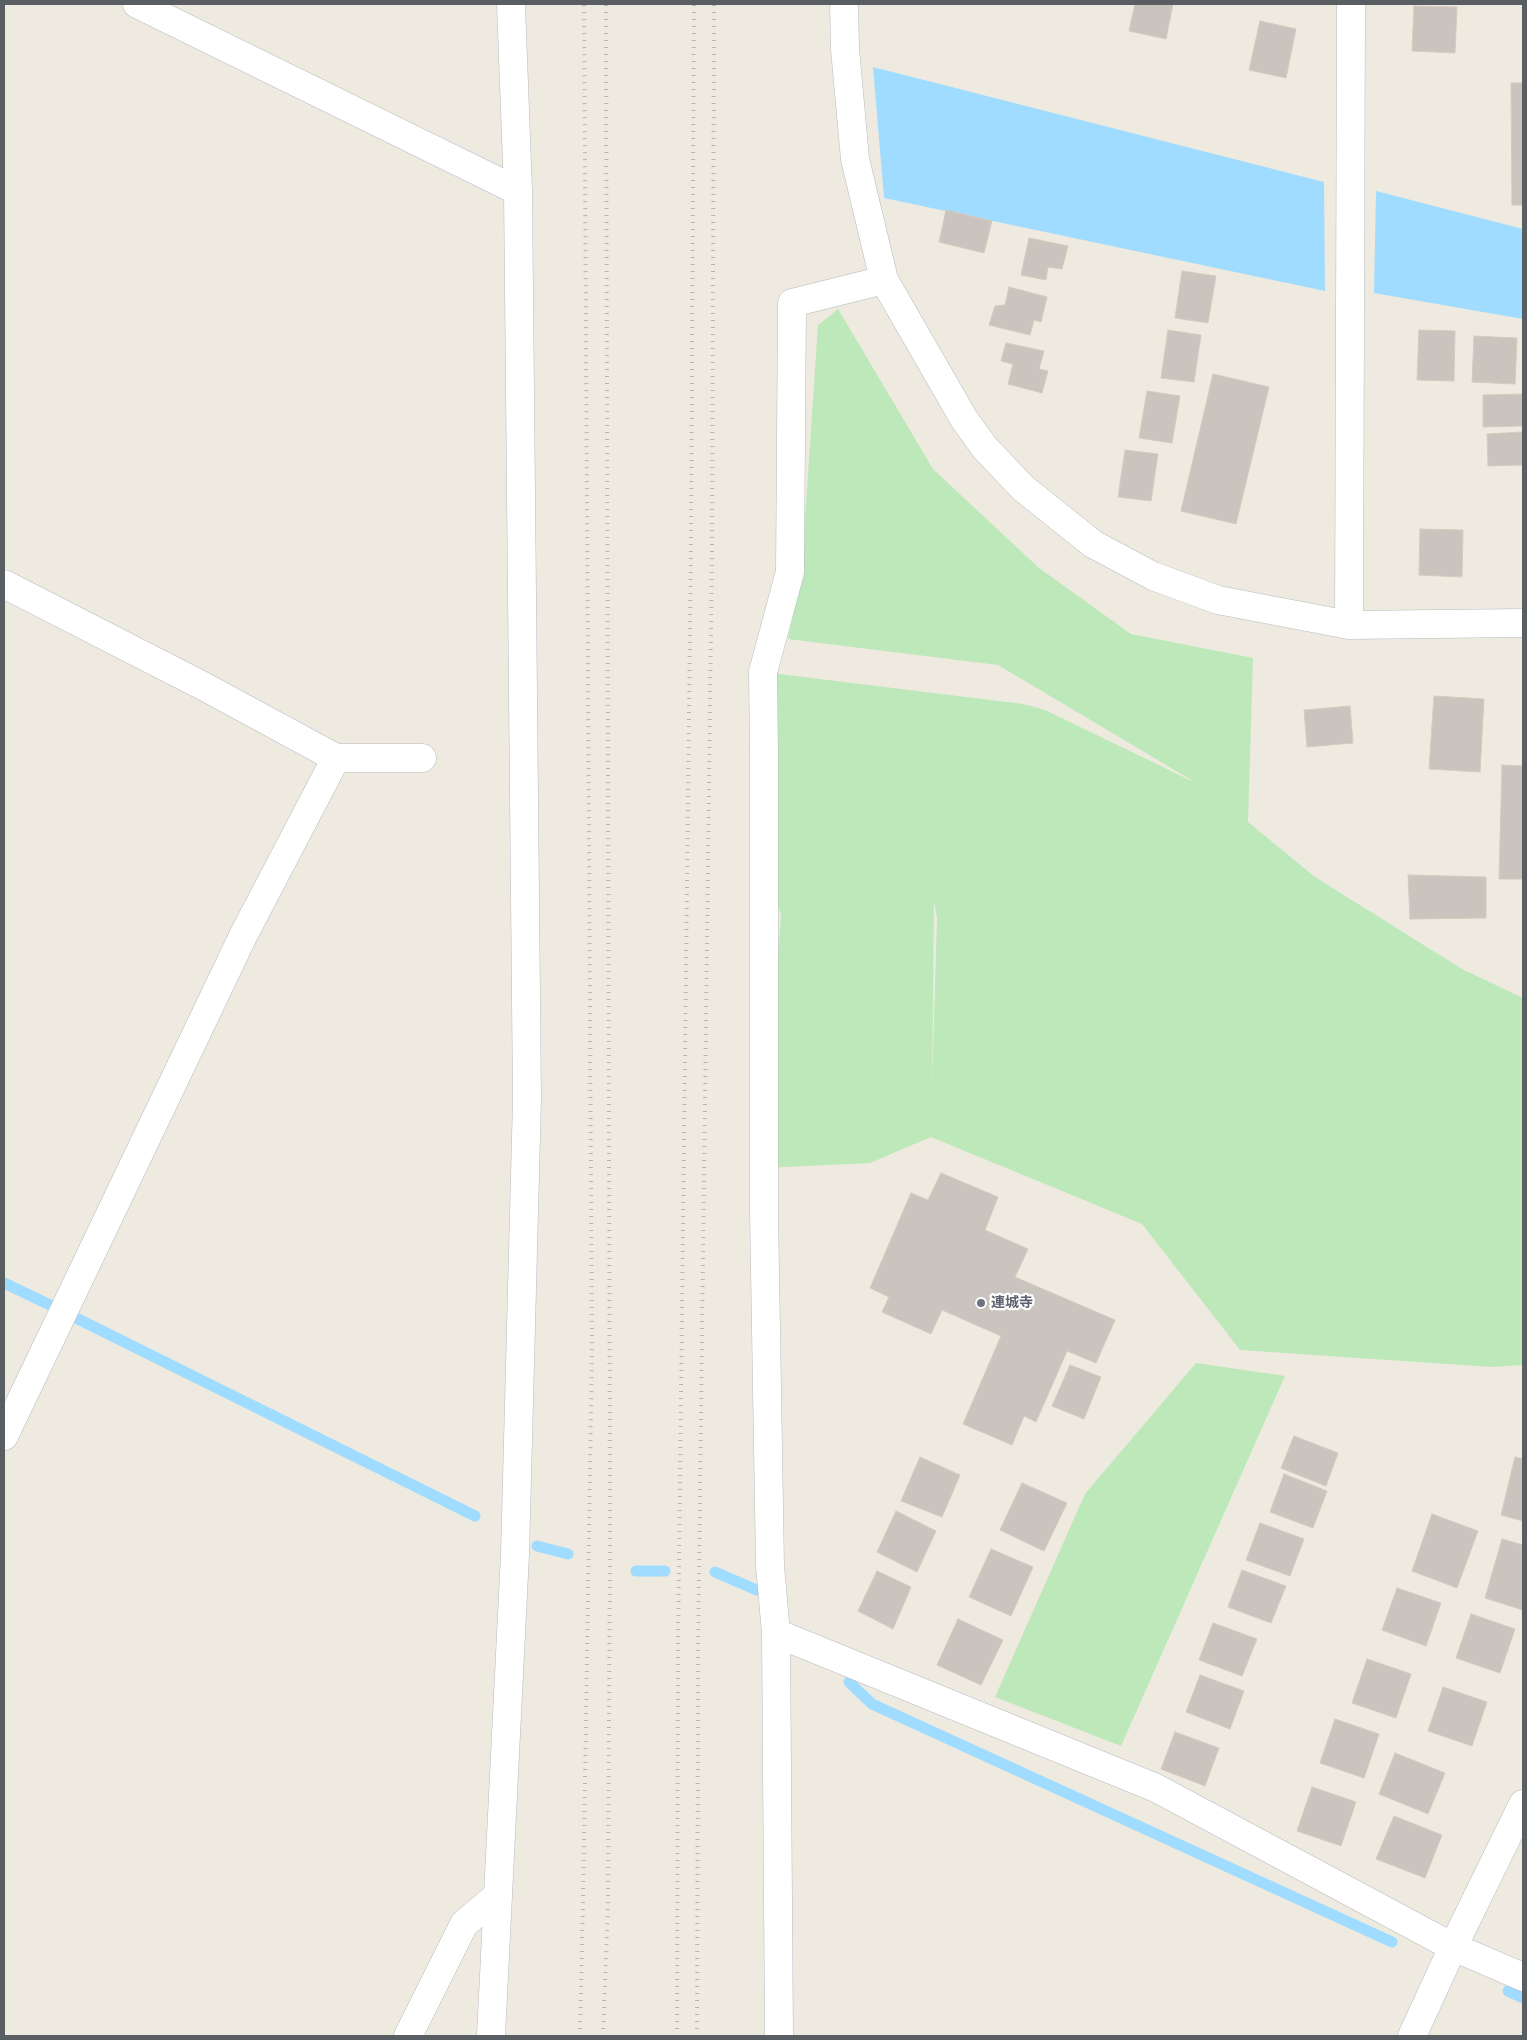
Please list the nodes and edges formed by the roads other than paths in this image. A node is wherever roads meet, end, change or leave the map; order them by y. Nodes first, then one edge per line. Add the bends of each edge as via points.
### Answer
1 (137, 4) edge
2 (511, 4) edge
3 (844, 4) edge
4 (1351, 4) edge
5 (518, 191) junction
6 (884, 280) junction
7 (4, 584) edge
8 (1523, 623) edge
9 (1349, 625) junction
10 (336, 758) junction
11 (422, 758) dead end
12 (4, 1436) edge
13 (776, 1633) junction
14 (1523, 1804) edge
15 (498, 1894) junction
16 (1453, 1947) junction
17 (1523, 1977) edge
18 (408, 2036) edge
19 (491, 2036) edge
20 (779, 2036) edge
21 (1412, 2036) edge

1 - 5 street
2 - 5 street
3 - 6 street via 855,159
4 - 9 street
5 - 15 street via 527,1099 515,1554
6 - 9 street via 964,419 985,448 1024,488 1093,544 1153,576 1218,600
6 - 13 street via 792,304 790,572 763,672 764,1231 770,1566
7 - 10 street
8 - 9 street
10 - 11 street
10 - 12 street via 244,934
13 - 16 street via 1156,1788
13 - 20 street
14 - 16 street
15 - 18 street via 464,1924
15 - 19 street
16 - 17 street
16 - 21 street

